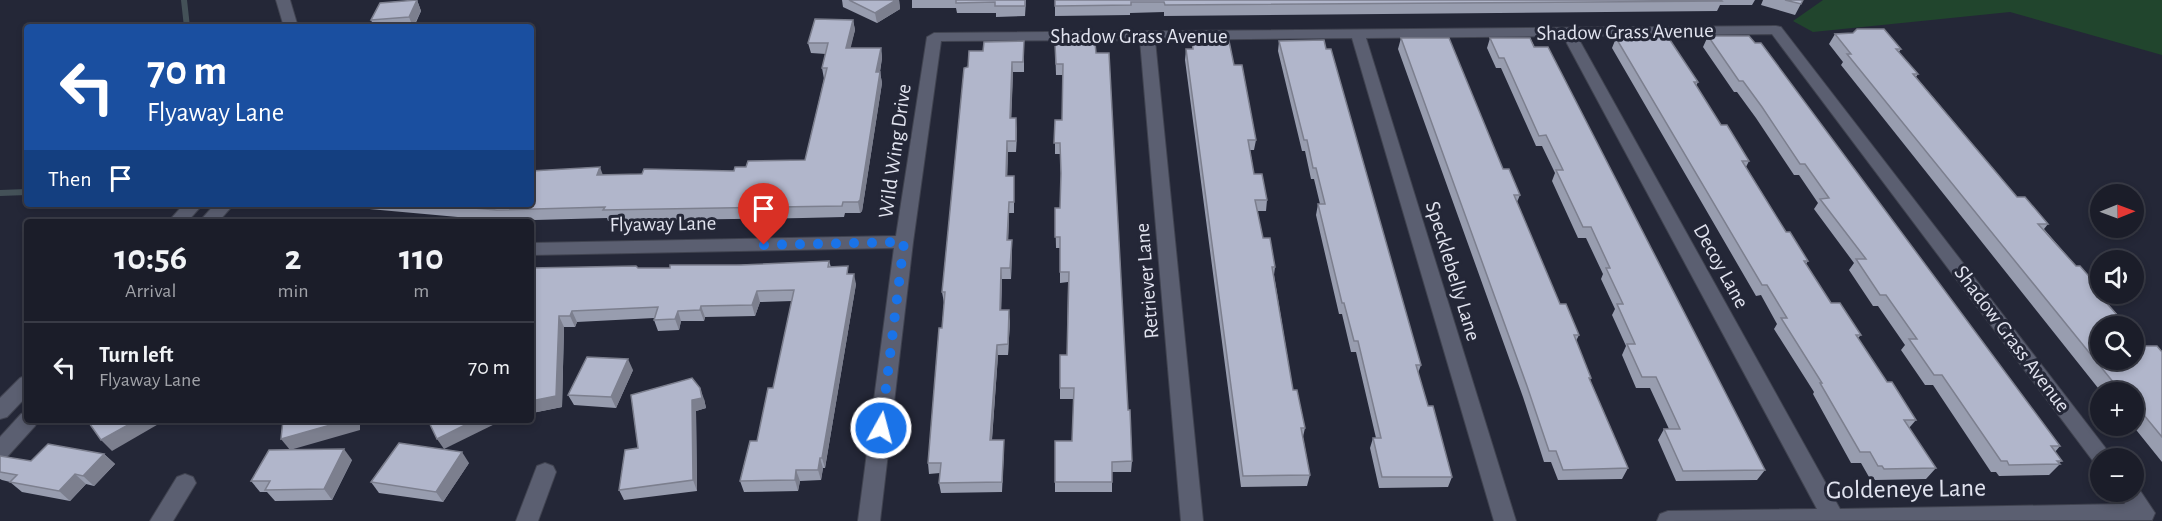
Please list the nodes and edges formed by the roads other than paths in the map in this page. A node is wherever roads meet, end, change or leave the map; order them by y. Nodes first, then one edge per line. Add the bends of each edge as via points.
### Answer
1 (283, 0) edge
2 (290, 24) edge
3 (1568, 32) junction
4 (1358, 34) junction
5 (1147, 36) junction
6 (934, 37) joint
7 (191, 207) edge
8 (222, 207) edge
9 (180, 219) edge
10 (211, 219) edge
11 (904, 242) junction
12 (534, 249) edge
13 (24, 385) edge
14 (0, 411) edge
15 (25, 423) edge
16 (2095, 448) edge
17 (0, 451) edge
18 (545, 472) dead end
19 (185, 483) dead end
20 (2136, 502) edge
21 (1835, 520) edge
22 (161, 521) edge
23 (527, 521) edge
24 (869, 521) edge
25 (1192, 521) edge
26 (1505, 521) edge
27 (1668, 521) edge

1 - 2 street
3 - 4 street, Shadow Grass Avenue
3 - 16 street, Shadow Grass Avenue via 1776,30
3 - 21 street, Decoy Lane
4 - 5 street, Shadow Grass Avenue
4 - 26 street, Specklebelly Lane
5 - 6 street, Shadow Grass Avenue
5 - 25 street, Retriever Lane
6 - 11 street, Wild Wing Drive
7 - 9 street
8 - 10 street
11 - 12 street, Flyaway Lane
11 - 24 street, Wild Wing Drive
13 - 14 street
15 - 17 street
18 - 23 street
19 - 22 street
20 - 21 street, Goldeneye Lane via 2144,513
21 - 27 street, Goldeneye Lane

